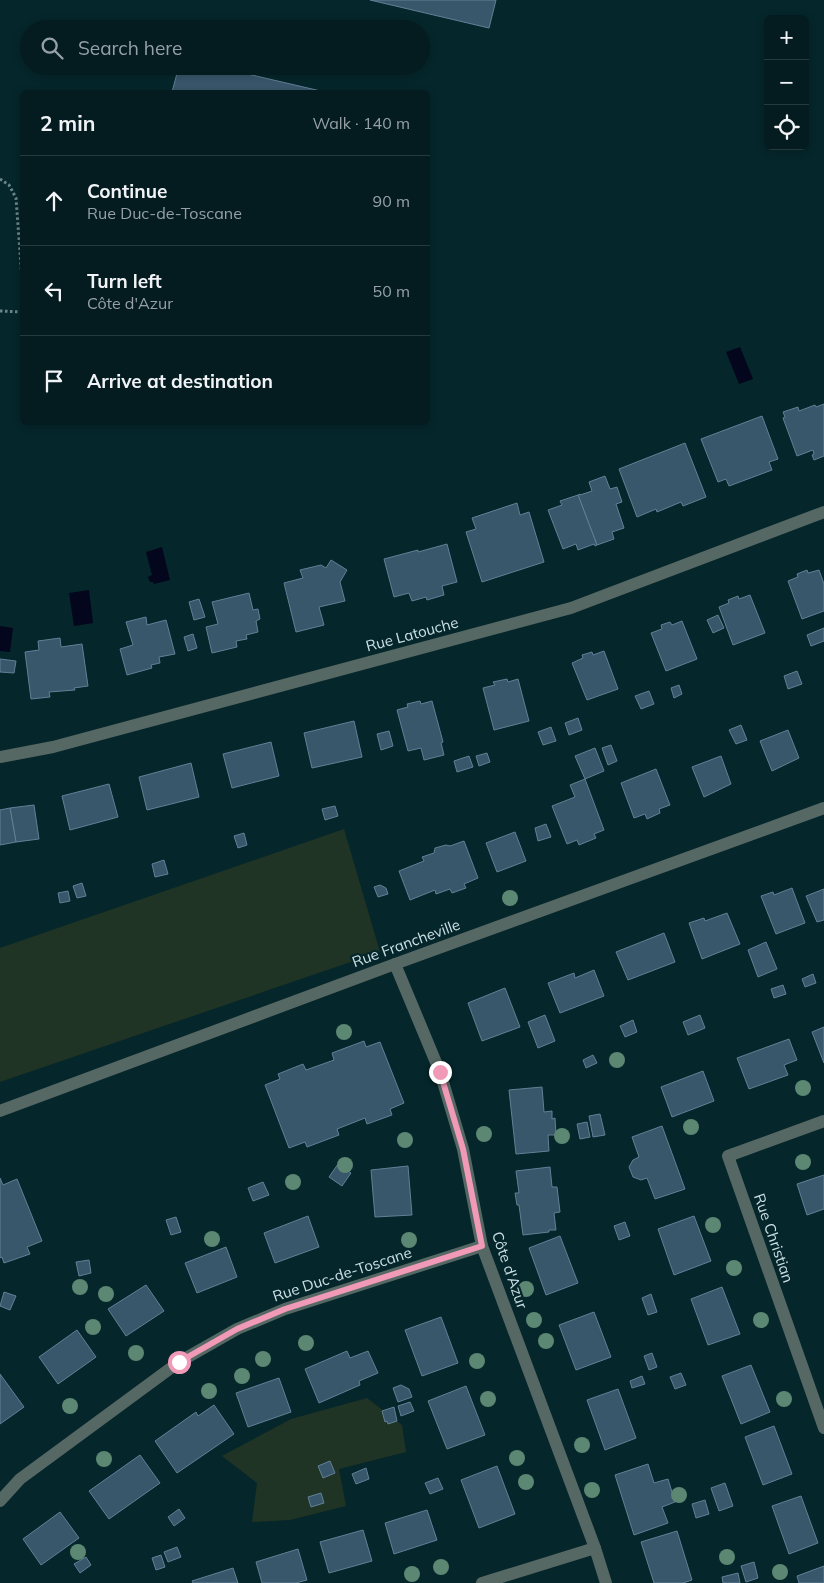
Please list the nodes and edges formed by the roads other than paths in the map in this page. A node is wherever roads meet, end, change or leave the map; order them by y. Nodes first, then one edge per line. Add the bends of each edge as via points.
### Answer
1 (824, 512) edge
2 (0, 757) edge
3 (824, 808) edge
4 (395, 964) junction
5 (0, 1111) edge
6 (824, 1121) edge
7 (482, 1246) junction
8 (824, 1428) edge
9 (0, 1501) edge
10 (595, 1548) junction
11 (482, 1583) edge
12 (606, 1583) edge

1 - 2 street, Rue Latouche via 571,608 54,747
3 - 4 street, Rue Francheville
4 - 5 street, Rue Francheville
4 - 7 street, Côte d'Azur via 440,1072 463,1149
6 - 8 street, Rue Christian via 728,1156
7 - 9 street, Rue Duc-de-Toscane via 285,1309 237,1329 179,1362 20,1479
7 - 10 street, Côte d'Azur
10 - 11 street
10 - 12 street, Côte d'Azur

